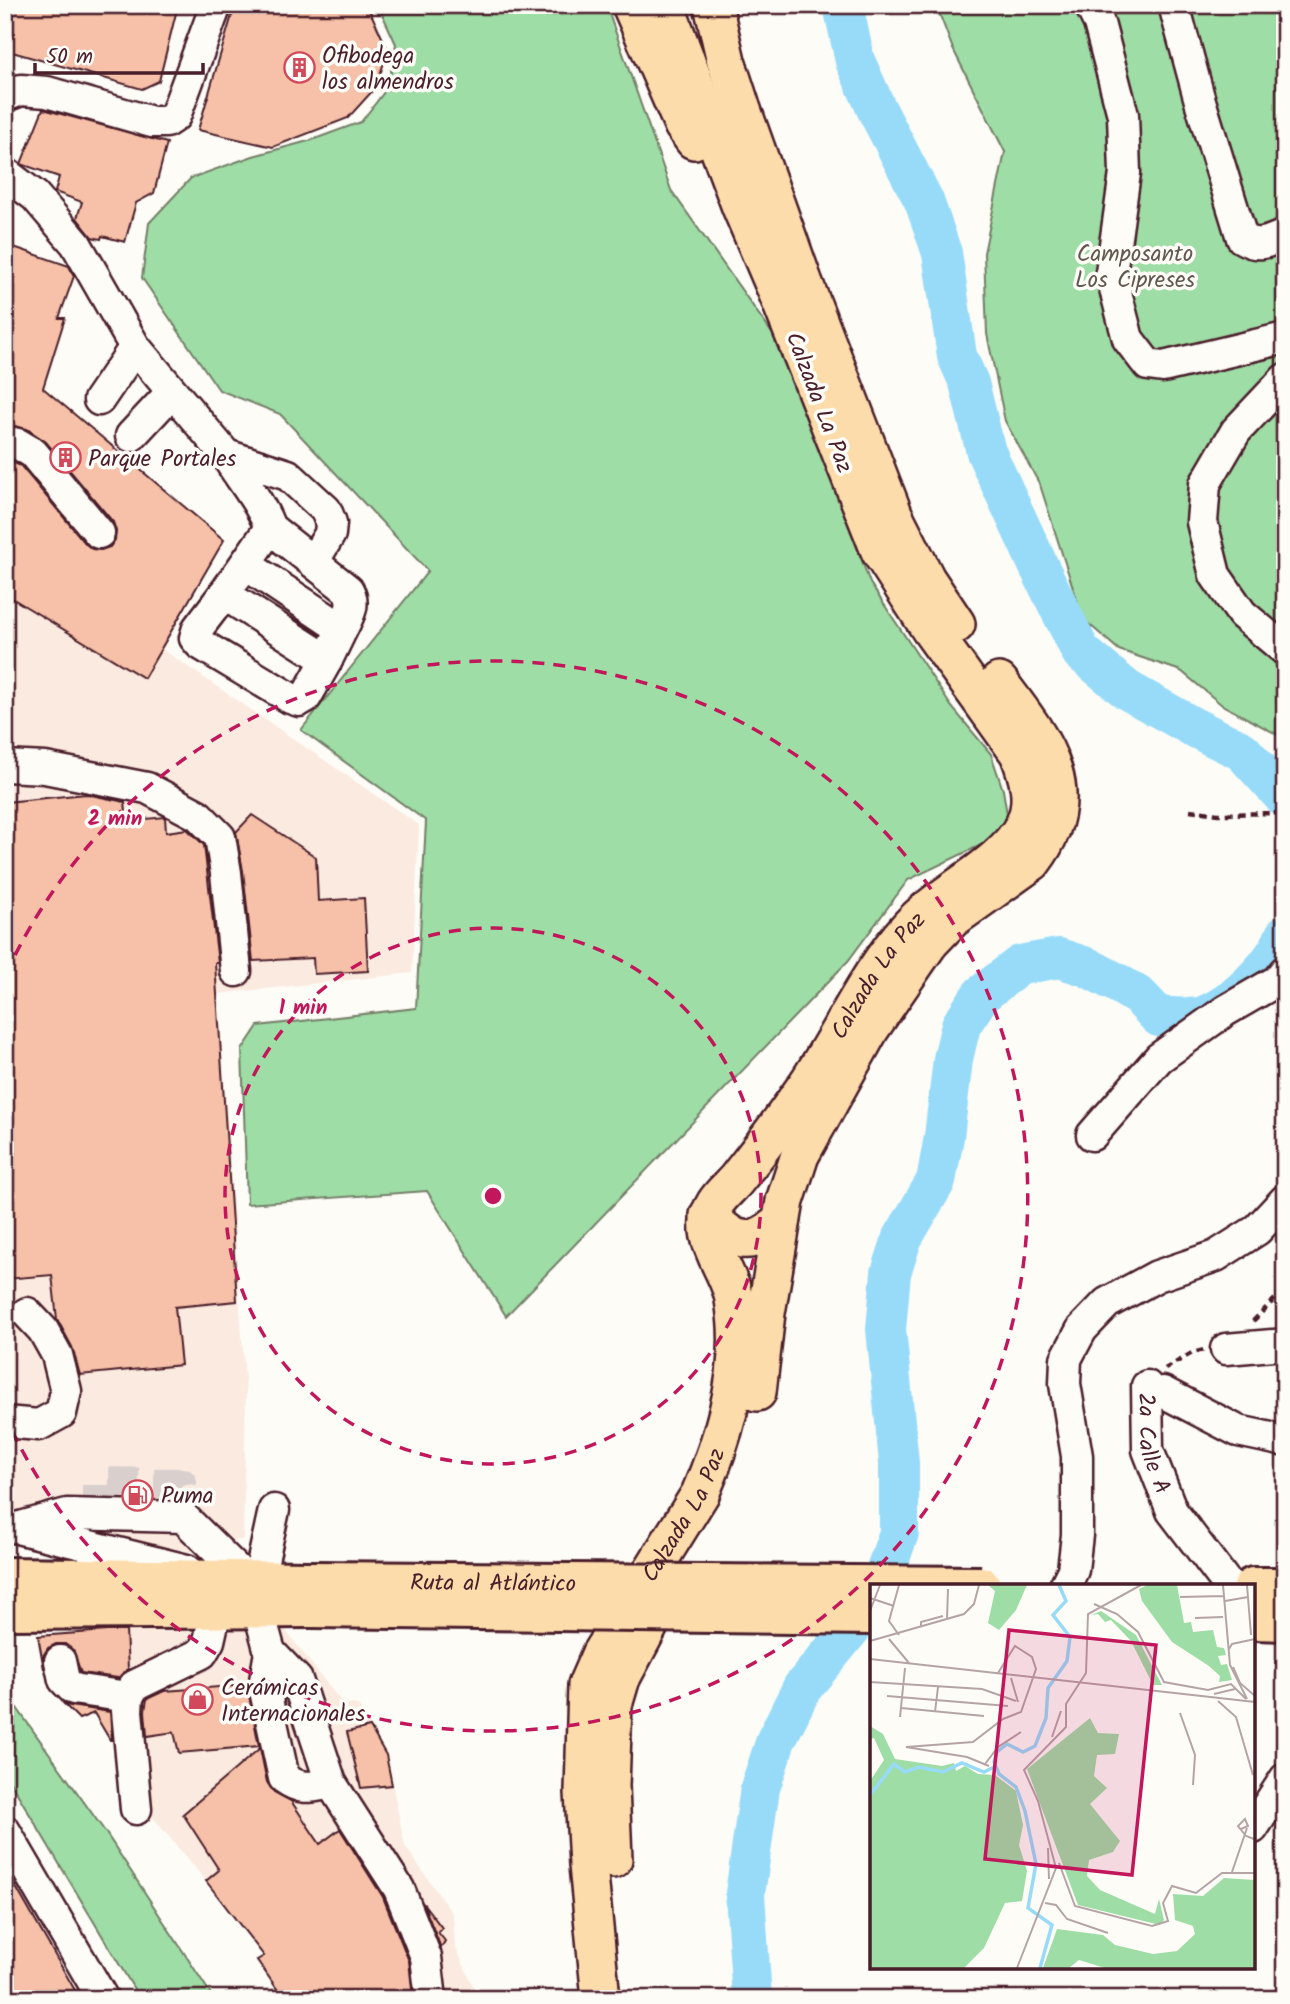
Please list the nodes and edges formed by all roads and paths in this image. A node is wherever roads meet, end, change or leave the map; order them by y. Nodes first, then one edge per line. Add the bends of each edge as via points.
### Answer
1 (215, 5) edge
2 (631, 5) edge
3 (665, 5) edge
4 (692, 5) edge
5 (713, 5) edge
6 (1090, 5) edge
7 (1174, 5) edge
8 (735, 91) junction
9 (5, 96) edge
10 (5, 173) edge
11 (741, 207) junction
12 (1285, 235) edge
13 (1285, 338) edge
14 (135, 347) junction
15 (1285, 379) edge
16 (172, 392) junction
17 (99, 400) dead end
18 (131, 436) dead end
19 (5, 441) edge
20 (226, 455) junction
21 (288, 475) junction
22 (266, 516) junction
23 (100, 533) dead end
24 (313, 562) junction
25 (245, 564) junction
26 (225, 594) junction
27 (342, 629) junction
28 (1285, 650) edge
29 (327, 660) junction
30 (5, 766) edge
31 (1190, 810) dead end
32 (1285, 813) edge
33 (236, 971) dead end
34 (1285, 971) edge
35 (1092, 1135) dead end
36 (1285, 1200) edge
37 (709, 1215) junction
38 (781, 1222) junction
39 (27, 1313) dead end
40 (1285, 1344) edge
41 (1226, 1349) joint
42 (1155, 1389) junction
43 (5, 1422) edge
44 (1285, 1441) edge
45 (274, 1510) dead end
46 (11, 1527) edge
47 (5, 1577) edge
48 (1066, 1584) edge
49 (1227, 1584) edge
50 (870, 1587) edge
51 (1255, 1587) edge
52 (1285, 1587) edge
53 (240, 1591) junction
54 (311, 1594) junction
55 (5, 1609) edge
56 (870, 1615) edge
57 (1255, 1620) edge
58 (1285, 1620) edge
59 (270, 1651) junction
60 (60, 1661) dead end
61 (128, 1697) junction
62 (1285, 1779) edge
63 (331, 1783) junction
64 (136, 1809) dead end
65 (1255, 1825) edge
66 (5, 1831) edge
67 (103, 1999) edge
68 (431, 1999) edge
69 (601, 1999) edge
70 (624, 1999) edge

1 - 9 street via 175,116 166,122 47,92 21,90
2 - 11 main road via 682,125
3 - 11 main road, Calzada La Paz
4 - 8 main road via 706,54
5 - 8 main road, Calzada La Paz
6 - 13 street via 1123,115 1125,173 1111,273 1128,339 1147,365 1163,368
7 - 12 street via 1242,238 1262,244
8 - 38 main road, Calzada La Paz via 807,293 907,545 944,607 1037,732 1055,775 1057,796 1054,825 1032,862 940,930 870,1029 800,1155
10 - 14 street via 35,197 76,244
11 - 37 main road, Calzada La Paz via 880,551 907,597 1019,753 1030,803 1023,826 1007,849 932,907 897,941 806,1085
14 - 16 street
14 - 17 street
15 - 28 street via 1236,431 1205,484 1202,522 1215,575 1242,614
16 - 18 street
16 - 20 street
19 - 23 street via 33,453
20 - 21 street
20 - 22 street
21 - 22 street
21 - 24 street via 326,510 331,523 330,534
22 - 24 street
22 - 25 street
24 - 27 street via 353,598
25 - 26 street
25 - 27 street
26 - 29 street
26 - 29 street via 198,628 195,638 200,645 299,701 306,697
27 - 29 street
30 - 33 street via 45,768 147,789 198,815 220,837
31 - 32 path
34 - 35 street via 1278,981 1225,1011 1159,1058
36 - 48 street via 1257,1230 1216,1256 1157,1276 1107,1303 1082,1329 1066,1359 1065,1384 1077,1456 1077,1535 1073,1570
37 - 38 main road via 731,1236 744,1239 757,1239
37 - 69 main road, Calzada La Paz via 709,1236 732,1291 736,1318 736,1361 726,1415 700,1494 601,1653 587,1685 584,1792
38 - 70 main road, Calzada La Paz via 758,1386 732,1475 621,1678 613,1705 613,1884
39 - 43 street via 57,1355 66,1391 61,1413 39,1425
40 - 41 street
41 - 42 path, 2a Calle A via 1192,1353 1159,1373
42 - 44 street via 1238,1431
42 - 49 street, 2a Calle A via 1148,1450 1172,1511
45 - 53 street
46 - 53 street
46 - 53 street via 67,1514 183,1517
47 - 53 highway, Ruta al Atlántico
50 - 54 highway, Ruta al Atlántico, bridge
51 - 52 highway
53 - 54 highway, Ruta al Atlántico
53 - 55 highway, Ruta al Atlántico
53 - 59 street
53 - 61 street via 202,1653 134,1686
54 - 56 highway, Ruta al Atlántico, bridge
57 - 58 highway
59 - 63 street via 297,1680
59 - 63 street via 264,1686 284,1778 295,1786
60 - 61 street via 64,1680 73,1689
61 - 64 street
62 - 65 street
63 - 68 street via 399,1889 426,1957
66 - 67 street

